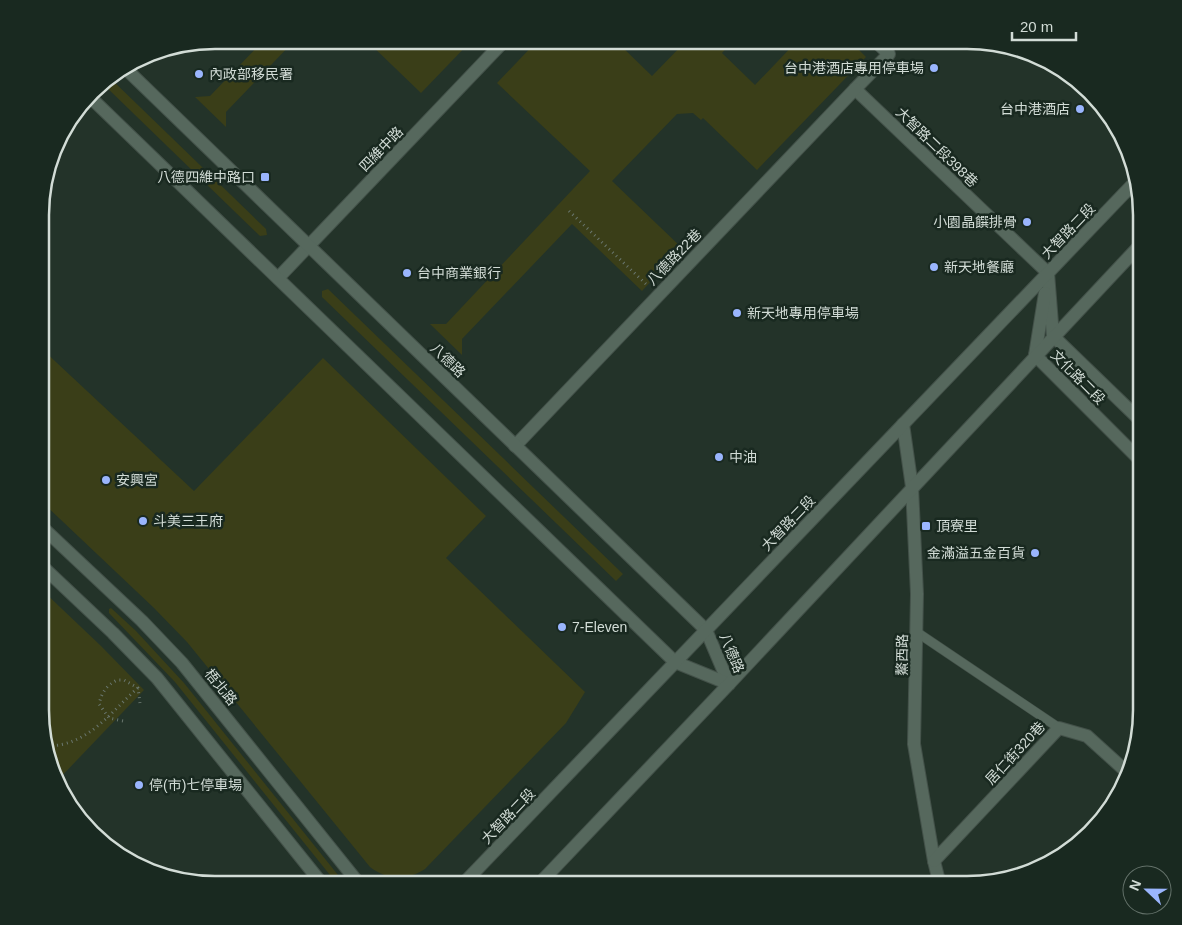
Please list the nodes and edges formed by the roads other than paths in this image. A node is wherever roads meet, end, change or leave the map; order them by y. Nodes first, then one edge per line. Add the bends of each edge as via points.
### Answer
1 (496, 49) edge
2 (884, 49) edge
3 (129, 72) edge
4 (856, 89) junction
5 (94, 101) edge
6 (1131, 186) edge
7 (309, 246) junction
8 (1133, 252) edge
9 (1048, 273) junction
10 (278, 278) junction
11 (1053, 336) junction
12 (1035, 355) junction
13 (1133, 413) edge
14 (903, 424) junction
15 (515, 446) junction
16 (1133, 453) edge
17 (912, 487) junction
18 (49, 533) edge
19 (49, 573) edge
20 (706, 630) junction
21 (918, 633) junction
22 (675, 662) junction
23 (729, 684) junction
24 (1059, 728) junction
25 (1123, 768) edge
26 (934, 861) junction
27 (316, 876) edge
28 (353, 876) edge
29 (471, 876) edge
30 (547, 876) edge
31 (938, 876) edge

1 - 7 street, 四維中路
2 - 4 street via 889,54
3 - 7 street, 八德路
4 - 9 street, 大智路二段398巷
4 - 15 street, 八德路22巷
5 - 10 street, 八德路
6 - 9 street, 大智路二段
7 - 10 street, 四維中路
7 - 15 street, 八德路
8 - 11 street
9 - 11 street, 文化路二段
9 - 12 street, 文化路二段
9 - 14 street, 大智路二段
10 - 22 street, 八德路
11 - 12 street
11 - 13 street, 文化路二段
12 - 16 street, 文化路二段
12 - 17 street
14 - 17 street, 鰲西路
14 - 20 street, 大智路二段
15 - 20 street, 八德路
17 - 21 street, 鰲西路
17 - 23 street
18 - 28 street, 梧北路 via 182,663
19 - 27 street via 157,678
20 - 22 street, 大智路二段
20 - 23 street, 八德路
21 - 24 lane
21 - 26 street, 鰲西路 via 914,744
22 - 23 street, 八德路
22 - 29 street, 大智路二段
23 - 30 street
24 - 25 street, 居仁街320巷 via 1087,736
24 - 26 street, 居仁街320巷
26 - 31 street, 鰲西路

